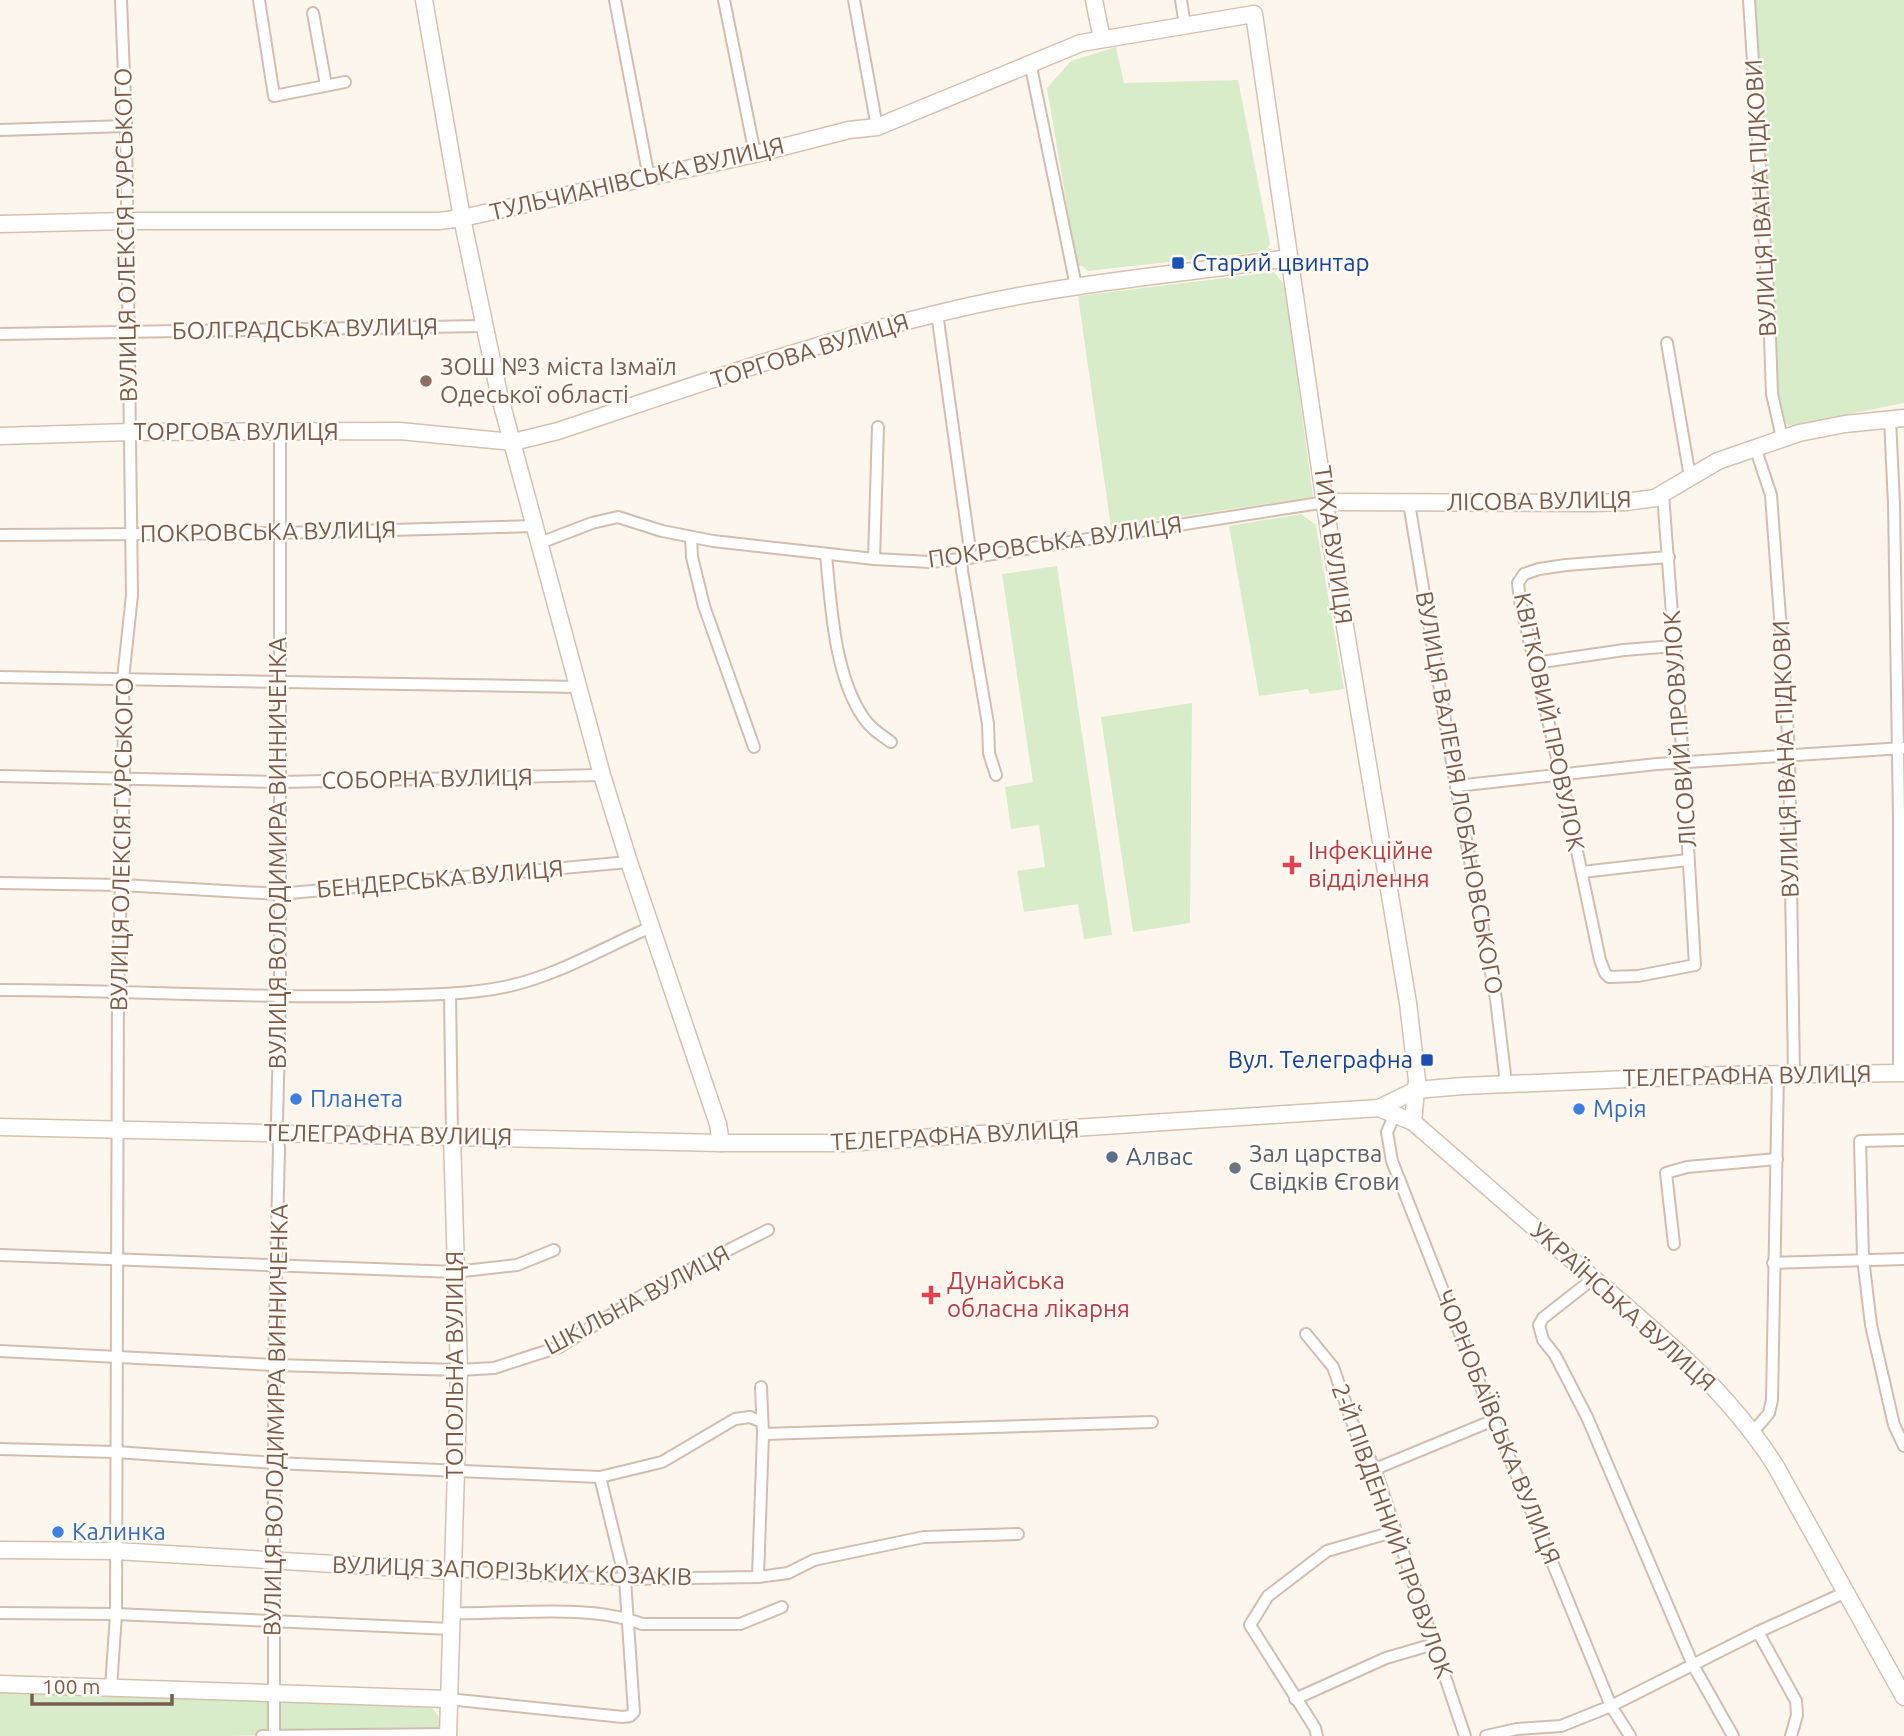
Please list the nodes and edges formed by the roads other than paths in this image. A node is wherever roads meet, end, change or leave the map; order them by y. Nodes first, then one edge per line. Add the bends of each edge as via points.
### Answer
1 (121, 0) edge
2 (259, 0) edge
3 (424, 0) edge
4 (615, 0) edge
5 (724, 0) edge
6 (854, 0) edge
7 (1094, 0) edge
8 (1181, 0) edge
9 (1749, 0) edge
10 (1253, 7) edge
11 (313, 13) dead end
12 (1185, 25) junction
13 (1102, 38) junction
14 (1030, 62) junction
15 (345, 82) dead end
16 (326, 85) junction
17 (126, 126) junction
18 (877, 127) junction
19 (0, 130) edge
20 (755, 155) junction
21 (649, 178) junction
22 (462, 218) junction
23 (127, 221) junction
24 (0, 224) edge
25 (1288, 258) junction
26 (1076, 286) junction
27 (937, 313) junction
28 (484, 326) junction
29 (129, 332) junction
30 (0, 334) edge
31 (1667, 343) dead end
32 (1897, 418) edge
33 (878, 427) dead end
34 (130, 432) junction
35 (280, 432) junction
36 (0, 436) edge
37 (1782, 438) junction
38 (513, 442) junction
39 (1755, 447) junction
40 (1690, 477) junction
41 (1663, 494) junction
42 (1326, 502) junction
43 (1409, 503) junction
44 (536, 526) junction
45 (130, 533) junction
46 (279, 533) junction
47 (0, 535) edge
48 (691, 538) junction
49 (540, 543) junction
50 (827, 555) junction
51 (1669, 557) junction
52 (874, 559) junction
53 (961, 559) junction
54 (1674, 646) junction
55 (1535, 663) junction
56 (0, 677) edge
57 (123, 679) junction
58 (279, 682) junction
59 (579, 687) junction
60 (891, 742) dead end
61 (754, 747) dead end
62 (1901, 748) edge
63 (1789, 755) junction
64 (1683, 762) junction
65 (602, 775) junction
66 (996, 775) dead end
67 (1561, 775) junction
68 (0, 776) edge
69 (124, 780) junction
70 (280, 782) junction
71 (1456, 786) junction
72 (1688, 860) junction
73 (629, 862) junction
74 (1583, 872) junction
75 (0, 883) edge
76 (122, 885) junction
77 (279, 894) junction
78 (651, 927) junction
79 (1695, 965) joint
80 (0, 990) edge
81 (118, 990) junction
82 (450, 994) junction
83 (279, 998) junction
84 (1901, 1073) edge
85 (1778, 1074) junction
86 (1794, 1074) junction
87 (1506, 1083) junction
88 (1416, 1090) junction
89 (1379, 1108) junction
90 (1395, 1114) junction
91 (1412, 1122) junction
92 (0, 1127) edge
93 (118, 1129) junction
94 (278, 1132) junction
95 (452, 1136) junction
96 (1904, 1140) edge
97 (721, 1143) junction
98 (1777, 1159) junction
99 (768, 1230) dead end
100 (1674, 1244) dead end
101 (554, 1250) dead end
102 (0, 1255) edge
103 (1863, 1258) junction
104 (117, 1259) junction
105 (1904, 1259) edge
106 (1773, 1263) junction
107 (278, 1264) junction
108 (455, 1272) junction
109 (1594, 1279) junction
110 (1306, 1334) dead end
111 (0, 1351) edge
112 (118, 1358) junction
113 (274, 1365) junction
114 (459, 1370) junction
115 (761, 1387) dead end
116 (1494, 1420) junction
117 (1152, 1422) dead end
118 (763, 1428) junction
119 (1754, 1432) junction
120 (1904, 1447) edge
121 (0, 1449) edge
122 (116, 1452) junction
123 (275, 1463) junction
124 (1375, 1469) junction
125 (456, 1471) junction
126 (600, 1477) junction
127 (1396, 1531) junction
128 (1018, 1534) dead end
129 (0, 1550) edge
130 (116, 1551) junction
131 (273, 1561) junction
132 (453, 1571) junction
133 (758, 1577) junction
134 (625, 1579) junction
135 (1844, 1594) junction
136 (782, 1607) dead end
137 (0, 1613) edge
138 (116, 1614) junction
139 (629, 1619) junction
140 (451, 1621) junction
141 (273, 1622) junction
142 (1758, 1632) junction
143 (1434, 1644) junction
144 (1693, 1665) junction
145 (0, 1684) edge
146 (111, 1688) junction
147 (1902, 1688) edge
148 (273, 1694) junction
149 (448, 1699) junction
150 (1295, 1699) junction
151 (1611, 1706) junction
152 (448, 1735) edge
153 (262, 1736) edge
154 (274, 1736) edge
155 (1317, 1736) edge
156 (1465, 1736) edge
157 (1486, 1736) edge
158 (1630, 1736) edge
159 (1733, 1736) edge
160 (1791, 1736) edge

1 - 17 street, ВУЛИЦЯ ОЛЕКСІЯ ГУРСЬКОГО
2 - 16 street via 274,96
3 - 22 main road
4 - 21 street
5 - 20 street
6 - 18 street
7 - 13 main road
8 - 12 street
9 - 37 street, ВУЛИЦЯ ІВАНА ПІДКОВИ via 1772,394
10 - 12 main road, ТУЛЬЧИАНІВСЬКА ВУЛИЦЯ
10 - 25 main road, ТИХА ВУЛИЦЯ
11 - 16 street
12 - 13 main road, ТУЛЬЧИАНІВСЬКА ВУЛИЦЯ
13 - 14 main road, ТУЛЬЧИАНІВСЬКА ВУЛИЦЯ
14 - 18 main road, ТУЛЬЧИАНІВСЬКА ВУЛИЦЯ
14 - 26 street
15 - 16 street
17 - 19 street
17 - 23 street, ВУЛИЦЯ ОЛЕКСІЯ ГУРСЬКОГО
18 - 20 main road, ТУЛЬЧИАНІВСЬКА ВУЛИЦЯ
20 - 21 main road, ТУЛЬЧИАНІВСЬКА ВУЛИЦЯ
21 - 22 main road, ТУЛЬЧИАНІВСЬКА ВУЛИЦЯ
22 - 23 main road, ТУЛЬЧИАНІВСЬКА ВУЛИЦЯ
22 - 28 main road
23 - 24 main road, ТУЛЬЧИАНІВСЬКА ВУЛИЦЯ
23 - 29 street, ВУЛИЦЯ ОЛЕКСІЯ ГУРСЬКОГО
25 - 26 main road, ТОРГОВА ВУЛИЦЯ
25 - 42 main road, ТИХА ВУЛИЦЯ
26 - 27 main road, ТОРГОВА ВУЛИЦЯ
27 - 38 main road, ТОРГОВА ВУЛИЦЯ
27 - 53 street via 970,550
28 - 29 street, БОЛГРАДСЬКА ВУЛИЦЯ
28 - 38 main road
29 - 30 street, БОЛГРАДСЬКА ВУЛИЦЯ
29 - 34 street, ВУЛИЦЯ ОЛЕКСІЯ ГУРСЬКОГО
31 - 40 street
32 - 37 main road, ЛІСОВА ВУЛИЦЯ
32 - 62 street via 1894,504
33 - 52 street
34 - 35 main road, ТОРГОВА ВУЛИЦЯ
34 - 36 main road, ТОРГОВА ВУЛИЦЯ
34 - 45 street, ВУЛИЦЯ ОЛЕКСІЯ ГУРСЬКОГО
35 - 38 main road, ТОРГОВА ВУЛИЦЯ via 400,431
35 - 46 street, ВУЛИЦЯ ВОЛОДИМИРА ВИННИЧЕНКА
37 - 39 main road, ЛІСОВА ВУЛИЦЯ
38 - 44 main road
39 - 40 main road, ЛІСОВА ВУЛИЦЯ
39 - 63 street, ВУЛИЦЯ ІВАНА ПІДКОВИ via 1772,502
40 - 41 main road, ЛІСОВА ВУЛИЦЯ
41 - 43 main road, ЛІСОВА ВУЛИЦЯ via 1614,503
41 - 51 street, ЛІСОВИЙ ПРОВУЛОК
42 - 43 main road, ЛІСОВА ВУЛИЦЯ
42 - 53 street, ПОКРОВСЬКА ВУЛИЦЯ
42 - 88 main road, ТИХА ВУЛИЦЯ via 1408,1003
43 - 71 street, ВУЛИЦЯ ВАЛЕРІЯ ЛОБАНОВСЬКОГО
44 - 46 street, ПОКРОВСЬКА ВУЛИЦЯ
44 - 49 main road
45 - 46 street, ПОКРОВСЬКА ВУЛИЦЯ
45 - 47 street, ПОКРОВСЬКА ВУЛИЦЯ
45 - 57 street, ВУЛИЦЯ ОЛЕКСІЯ ГУРСЬКОГО via 132,595
46 - 58 street, ВУЛИЦЯ ВОЛОДИМИРА ВИННИЧЕНКА
48 - 49 street, ПОКРОВСЬКА ВУЛИЦЯ via 613,517
48 - 50 street, ПОКРОВСЬКА ВУЛИЦЯ
48 - 61 street via 702,598
49 - 59 main road
50 - 52 street, ПОКРОВСЬКА ВУЛИЦЯ
50 - 60 street via 837,643 852,697 867,723
51 - 54 street, ЛІСОВИЙ ПРОВУЛОК
51 - 55 street, КВІТКОВИЙ ПРОВУЛОК via 1550,567 1524,574 1518,589
52 - 53 street, ПОКРОВСЬКА ВУЛИЦЯ
53 - 66 street
54 - 55 street
54 - 64 street, ЛІСОВИЙ ПРОВУЛОК
55 - 67 street, КВІТКОВИЙ ПРОВУЛОК
56 - 57 street
57 - 58 street
57 - 69 street, ВУЛИЦЯ ОЛЕКСІЯ ГУРСЬКОГО
58 - 59 street
58 - 70 street, ВУЛИЦЯ ВОЛОДИМИРА ВИННИЧЕНКА
59 - 65 main road
62 - 63 street
62 - 84 street
63 - 64 street
63 - 86 street, ВУЛИЦЯ ІВАНА ПІДКОВИ
64 - 67 street
64 - 72 street, ЛІСОВИЙ ПРОВУЛОК
65 - 70 street, СОБОРНА ВУЛИЦЯ
65 - 73 main road
67 - 71 street
67 - 74 street, КВІТКОВИЙ ПРОВУЛОК
68 - 69 street, СОБОРНА ВУЛИЦЯ
69 - 70 street, СОБОРНА ВУЛИЦЯ
69 - 76 street, ВУЛИЦЯ ОЛЕКСІЯ ГУРСЬКОГО
70 - 77 street, ВУЛИЦЯ ВОЛОДИМИРА ВИННИЧЕНКА
71 - 87 street, ВУЛИЦЯ ВАЛЕРІЯ ЛОБАНОВСЬКОГО via 1496,999
72 - 74 street, КВІТКОВИЙ ПРОВУЛОК
72 - 79 street, ЛІСОВИЙ ПРОВУЛОК
73 - 77 street, БЕНДЕРСЬКА ВУЛИЦЯ
73 - 78 main road
74 - 79 street, КВІТКОВИЙ ПРОВУЛОК via 1600,960 1609,977
75 - 76 street, БЕНДЕРСЬКА ВУЛИЦЯ
76 - 77 street, БЕНДЕРСЬКА ВУЛИЦЯ
76 - 81 street, ВУЛИЦЯ ОЛЕКСІЯ ГУРСЬКОГО
77 - 83 street, ВУЛИЦЯ ВОЛОДИМИРА ВИННИЧЕНКА
78 - 82 street via 530,979
78 - 97 main road
80 - 81 street
81 - 83 street
81 - 93 street, ВУЛИЦЯ ОЛЕКСІЯ ГУРСЬКОГО
82 - 83 street
82 - 95 street, ТОПОЛЬНА ВУЛИЦЯ
83 - 94 street, ВУЛИЦЯ ВОЛОДИМИРА ВИННИЧЕНКА
84 - 86 main road, ТЕЛЕГРАФНА ВУЛИЦЯ
85 - 86 main road, ТЕЛЕГРАФНА ВУЛИЦЯ
85 - 87 main road, ТЕЛЕГРАФНА ВУЛИЦЯ
85 - 98 street
87 - 88 main road, ТЕЛЕГРАФНА ВУЛИЦЯ
88 - 89 main road, ТЕЛЕГРАФНА ВУЛИЦЯ
88 - 91 main road, ТИХА ВУЛИЦЯ
89 - 90 main road, УКРАЇНСЬКА ВУЛИЦЯ
89 - 97 main road, ТЕЛЕГРАФНА ВУЛИЦЯ via 902,1141
90 - 91 main road, УКРАЇНСЬКА ВУЛИЦЯ
90 - 116 street, ЧОРНОБАЇВСЬКА ВУЛИЦЯ via 1387,1132 1392,1160
91 - 109 main road, УКРАЇНСЬКА ВУЛИЦЯ
92 - 93 main road, ТЕЛЕГРАФНА ВУЛИЦЯ
93 - 94 main road, ТЕЛЕГРАФНА ВУЛИЦЯ
93 - 104 street, ВУЛИЦЯ ОЛЕКСІЯ ГУРСЬКОГО
94 - 95 main road, ТЕЛЕГРАФНА ВУЛИЦЯ
94 - 107 street, ВУЛИЦЯ ВОЛОДИМИРА ВИННИЧЕНКА
95 - 97 main road, ТЕЛЕГРАФНА ВУЛИЦЯ
95 - 108 main road, ТОПОЛЬНА ВУЛИЦЯ
96 - 103 street via 1860,1141
98 - 100 street via 1666,1173
98 - 106 street
99 - 114 street, ШКІЛЬНА ВУЛИЦЯ via 659,1285 559,1347 494,1368
101 - 108 street via 517,1265
102 - 104 street
103 - 105 street
103 - 106 street
103 - 120 street via 1871,1325 1894,1425
104 - 107 street
104 - 112 street, ВУЛИЦЯ ОЛЕКСІЯ ГУРСЬКОГО
106 - 119 street via 1772,1400 1769,1413
107 - 108 street
107 - 113 street, ВУЛИЦЯ ВОЛОДИМИРА ВИННИЧЕНКА
108 - 114 main road, ТОПОЛЬНА ВУЛИЦЯ
109 - 119 main road, УКРАЇНСЬКА ВУЛИЦЯ via 1674,1347
109 - 144 street via 1543,1318 1540,1333 1587,1417
110 - 124 street, 2-Й ПІВДЕННИЙ ПРОВУЛОК via 1333,1367 1356,1433
111 - 112 street, ШКІЛЬНА ВУЛИЦЯ
112 - 113 street, ШКІЛЬНА ВУЛИЦЯ
112 - 122 street, ВУЛИЦЯ ОЛЕКСІЯ ГУРСЬКОГО
113 - 114 street, ШКІЛЬНА ВУЛИЦЯ
113 - 123 street, ВУЛИЦЯ ВОЛОДИМИРА ВИННИЧЕНКА
114 - 125 main road, ТОПОЛЬНА ВУЛИЦЯ
115 - 118 street
116 - 124 street
116 - 151 street, ЧОРНОБАЇВСЬКА ВУЛИЦЯ
117 - 118 street
118 - 126 street via 750,1417 735,1419 662,1462
118 - 133 street
119 - 135 main road, УКРАЇНСЬКА ВУЛИЦЯ
121 - 122 street
122 - 123 street
122 - 130 street, ВУЛИЦЯ ОЛЕКСІЯ ГУРСЬКОГО
123 - 125 street
123 - 131 street, ВУЛИЦЯ ВОЛОДИМИРА ВИННИЧЕНКА
124 - 127 street, 2-Й ПІВДЕННИЙ ПРОВУЛОК
125 - 126 street
125 - 132 main road, ТОПОЛЬНА ВУЛИЦЯ
126 - 134 street
127 - 143 street, 2-Й ПІВДЕННИЙ ПРОВУЛОК
127 - 150 street via 1327,1550 1268,1596 1250,1625
128 - 133 street, ВУЛИЦЯ ЗАПОРІЗЬКИХ КОЗАКІВ via 924,1537
129 - 130 main road, ВУЛИЦЯ ЗАПОРІЗЬКИХ КОЗАКІВ
130 - 131 main road, ВУЛИЦЯ ЗАПОРІЗЬКИХ КОЗАКІВ
130 - 138 street, ВУЛИЦЯ ОЛЕКСІЯ ГУРСЬКОГО
131 - 132 main road, ВУЛИЦЯ ЗАПОРІЗЬКИХ КОЗАКІВ
131 - 141 street, ВУЛИЦЯ ВОЛОДИМИРА ВИННИЧЕНКА
132 - 134 street, ВУЛИЦЯ ЗАПОРІЗЬКИХ КОЗАКІВ
132 - 140 main road, ТОПОЛЬНА ВУЛИЦЯ
133 - 134 street, ВУЛИЦЯ ЗАПОРІЗЬКИХ КОЗАКІВ
134 - 139 street
135 - 142 street
135 - 147 main road, УКРАЇНСЬКА ВУЛИЦЯ
136 - 139 street via 740,1624 642,1624
137 - 138 street
138 - 141 street
138 - 146 street, ВУЛИЦЯ ОЛЕКСІЯ ГУРСЬКОГО
139 - 140 street via 570,1612
139 - 149 street via 635,1704 630,1716
140 - 141 street
140 - 149 main road, ТОПОЛЬНА ВУЛИЦЯ
141 - 148 street, ВУЛИЦЯ ВОЛОДИМИРА ВИННИЧЕНКА
142 - 144 street
142 - 160 street via 1796,1701
143 - 150 street via 1386,1658
143 - 156 street, 2-Й ПІВДЕННИЙ ПРОВУЛОК
144 - 151 street
144 - 159 street
145 - 146 main road
146 - 148 main road
148 - 149 main road
148 - 154 street, ВУЛИЦЯ ВОЛОДИМИРА ВИННИЧЕНКА
149 - 152 main road, ТОПОЛЬНА ВУЛИЦЯ
150 - 155 street
151 - 157 street via 1561,1726 1517,1728
151 - 158 street, ЧОРНОБАЇВСЬКА ВУЛИЦЯ
152 - 154 street
153 - 154 street

